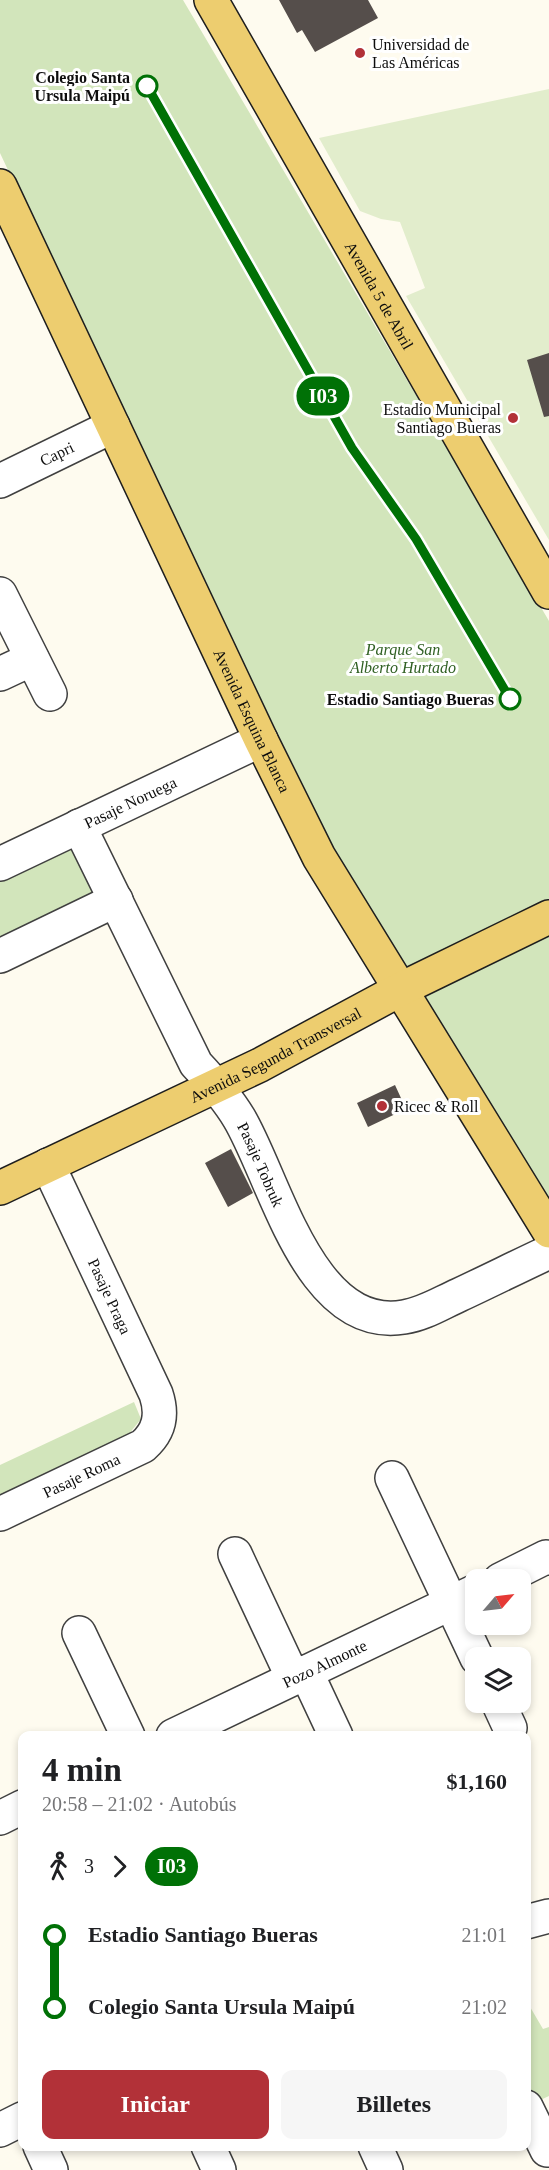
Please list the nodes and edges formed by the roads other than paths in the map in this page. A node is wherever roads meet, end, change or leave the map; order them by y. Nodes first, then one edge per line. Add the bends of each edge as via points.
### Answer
1 (211, 0) edge
2 (0, 186) edge
3 (113, 426) junction
4 (0, 481) edge
5 (549, 592) edge
6 (0, 594) edge
7 (32, 659) junction
8 (0, 674) edge
9 (50, 694) dead end
10 (261, 740) junction
11 (80, 826) junction
12 (0, 864) edge
13 (116, 900) junction
14 (549, 917) edge
15 (0, 956) edge
16 (401, 989) junction
17 (216, 1086) junction
18 (48, 1165) junction
19 (0, 1188) edge
20 (549, 1231) edge
21 (549, 1252) edge
22 (156, 1430) joint
23 (392, 1478) dead end
24 (0, 1514) edge
25 (234, 1554) dead end
26 (548, 1554) edge
27 (520, 1569) edge
28 (463, 1597) edge
29 (79, 1633) dead end
30 (474, 1647) edge
31 (299, 1675) junction
32 (126, 1731) edge
33 (183, 1731) edge
34 (333, 1731) edge
35 (18, 1809) edge
36 (0, 1818) edge
37 (549, 1916) edge
38 (531, 1921) edge
39 (535, 2110) edge
40 (18, 2122) edge
41 (0, 2130) edge
42 (547, 2150) dead end
43 (42, 2151) edge
44 (210, 2151) edge
45 (377, 2151) edge
46 (51, 2170) edge
47 (219, 2170) edge
48 (386, 2170) edge

1 - 5 main road, Avenida 5 de Abril
2 - 3 main road, Avenida Esquina Blanca
3 - 4 street, Capri
3 - 10 main road, Avenida Esquina Blanca
6 - 7 street
7 - 8 street
7 - 9 street
10 - 11 street, Pasaje Noruega
10 - 16 main road, Avenida Esquina Blanca via 319,857
11 - 12 street, Pasaje Noruega
11 - 13 street, Pasaje Tobruk
13 - 15 street
13 - 17 street, Pasaje Tobruk via 196,1064
14 - 16 main road, Avenida Segunda Transversal
16 - 17 main road, Avenida Segunda Transversal
16 - 20 main road, Avenida Esquina Blanca
17 - 18 main road, Avenida Segunda Transversal
17 - 21 street, Pasaje Tobruk via 239,1118 302,1252 334,1293 360,1311 388,1318 415,1315
18 - 19 main road, Avenida Segunda Transversal
18 - 22 street, Pasaje Praga via 156,1394 160,1406
22 - 24 street, Pasaje Roma via 142,1446
23 - 28 street
25 - 31 street
26 - 27 street
28 - 30 street
28 - 31 street, Pozo Almonte
29 - 32 street
31 - 33 street, Pozo Almonte
31 - 34 street
35 - 36 street
37 - 38 street
39 - 42 street
40 - 41 street
43 - 46 street
44 - 47 street
45 - 48 street

